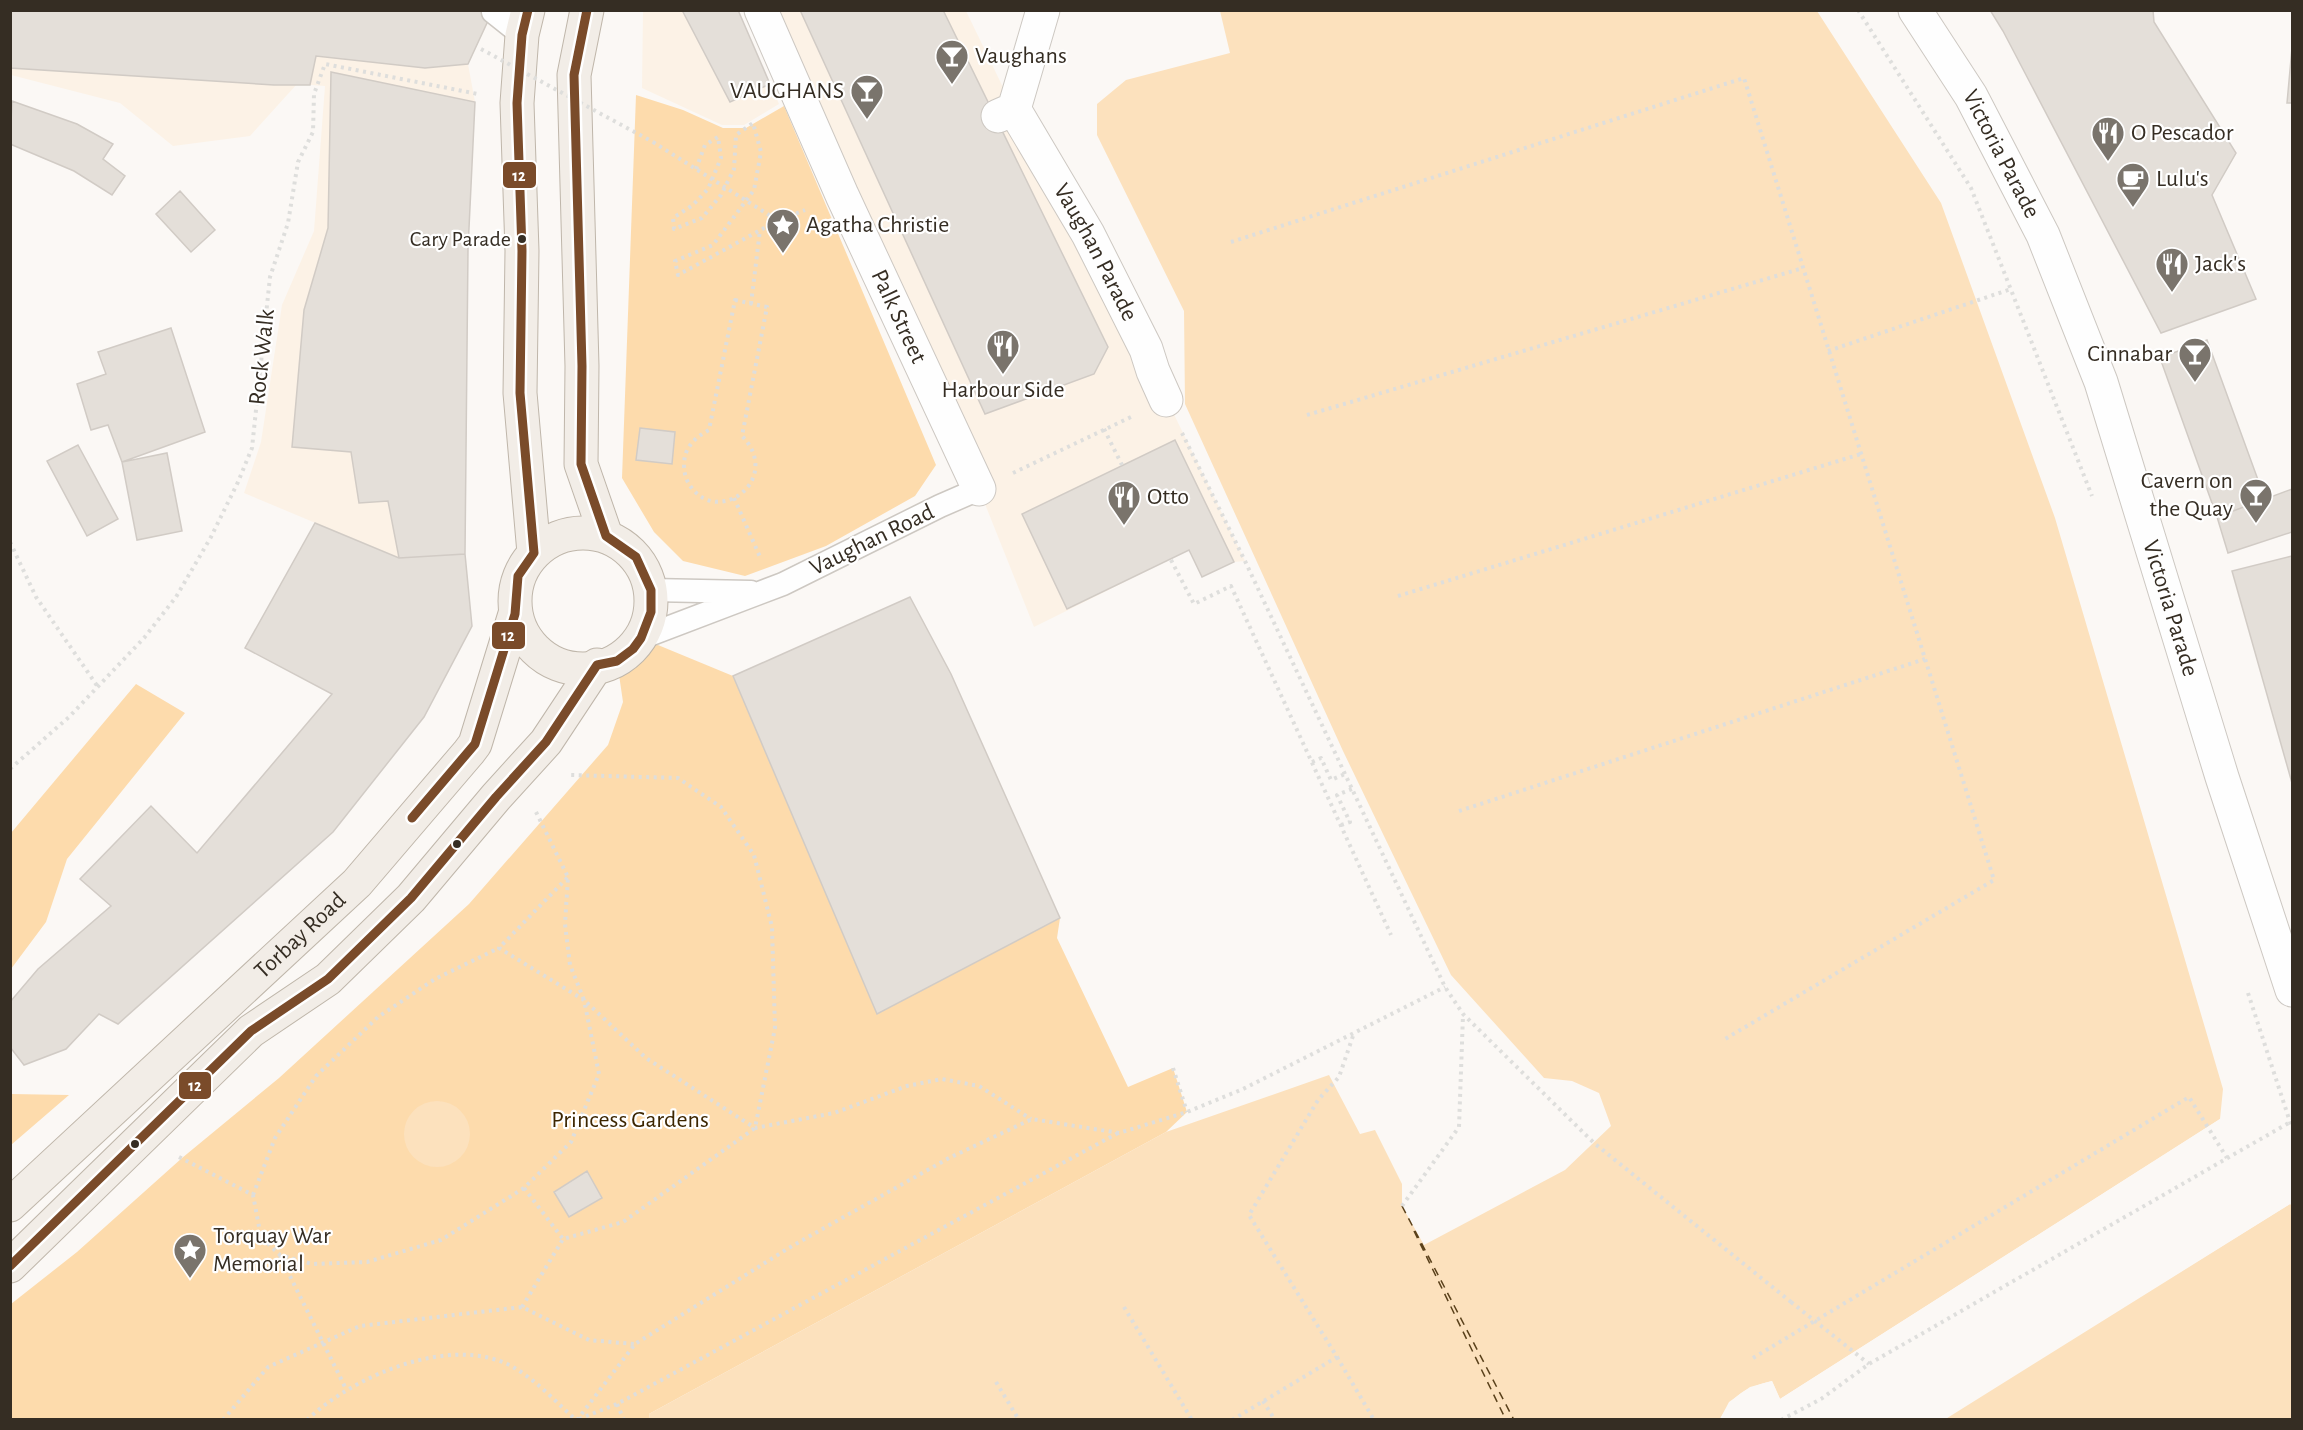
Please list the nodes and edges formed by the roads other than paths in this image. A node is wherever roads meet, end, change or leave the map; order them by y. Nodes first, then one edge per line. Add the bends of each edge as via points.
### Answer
1 (587, 10) edge
2 (761, 10) edge
3 (1043, 10) edge
4 (1916, 10) edge
5 (493, 12) dead end
6 (525, 23) edge
7 (1166, 400) road end
8 (980, 489) joint
9 (606, 536) junction
10 (534, 553) junction
11 (651, 590) junction
12 (769, 590) junction
13 (515, 614) junction
14 (641, 638) junction
15 (597, 665) junction
16 (2292, 990) edge
17 (10, 1205) edge
18 (10, 1266) edge

1 - 9 main road via 574,75 581,464
2 - 8 street, Palk Street via 842,195
3 - 7 street, Vaughan Parade via 1006,113 1088,234 1146,349
4 - 16 street, Victoria Parade via 1971,96 2043,235 2101,382
5 - 6 lane
6 - 10 main road via 517,103 522,251 520,393
8 - 12 lane, Vaughan Road
9 - 10 main road via 590,532 557,538
9 - 11 main road via 636,557
10 - 13 main road via 518,576
11 - 12 lane, Vaughan Road
11 - 14 main road via 651,612
12 - 14 lane, Vaughan Road
13 - 15 main road via 533,649 570,669
13 - 17 main road, Torbay Road via 475,744 454,770 357,883
14 - 15 main road via 617,662
15 - 18 main road, Torbay Road via 546,742 411,898 328,979 252,1031

